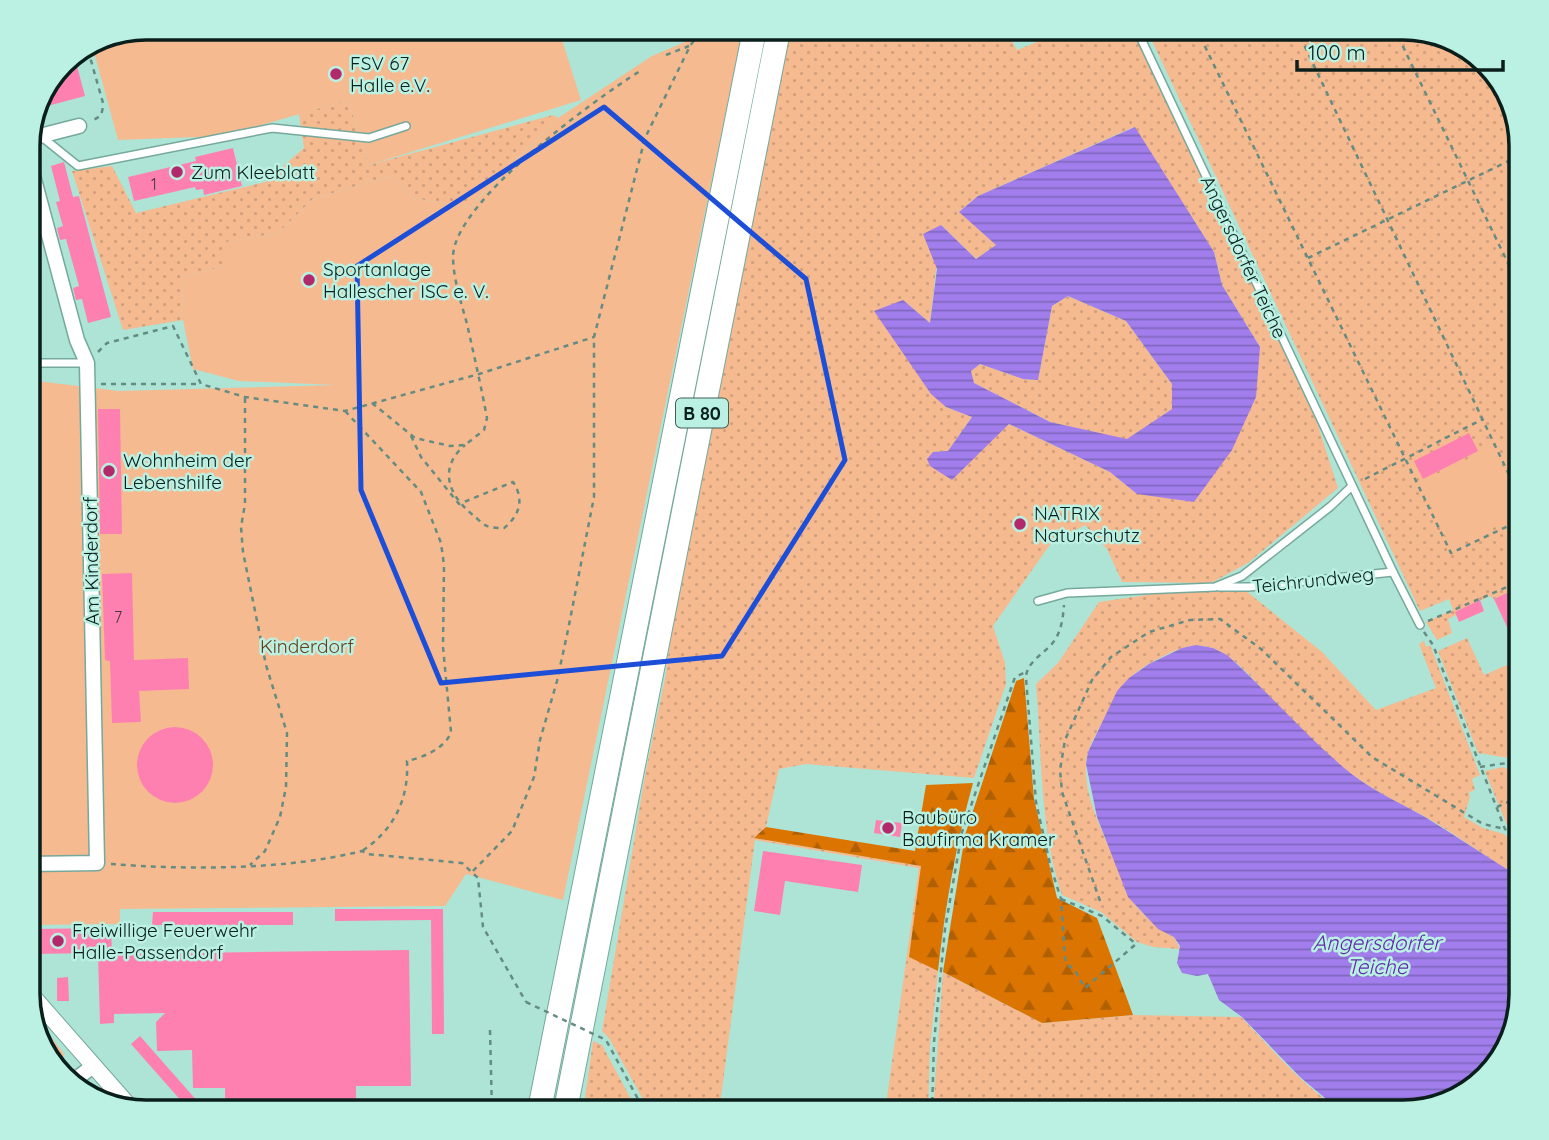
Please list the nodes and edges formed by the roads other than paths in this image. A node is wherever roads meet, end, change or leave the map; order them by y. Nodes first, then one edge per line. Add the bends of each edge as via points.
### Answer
1 (753, 40) edge
2 (777, 40) edge
3 (1142, 40) edge
4 (406, 125) dead end
5 (79, 126) road end
6 (41, 135) edge
7 (40, 141) edge
8 (40, 202) edge
9 (40, 363) edge
10 (87, 363) junction
11 (1352, 486) junction
12 (1393, 572) junction
13 (1215, 587) junction
14 (1038, 601) dead end
15 (1420, 625) road end
16 (40, 864) edge
17 (41, 1006) edge
18 (561, 1006) junction
19 (579, 1044) junction
20 (93, 1066) junction
21 (80, 1076) edge
22 (120, 1096) edge
23 (527, 1100) edge
24 (541, 1100) edge
25 (567, 1100) edge
26 (577, 1100) edge

1 - 18 highway, B 80
2 - 19 highway, B 80
3 - 11 lane, Angersdorfer Teiche
4 - 7 lane via 369,138 272,128 78,166
5 - 6 street
8 - 10 street, Am Kinderdorf
9 - 10 lane
10 - 16 street, Am Kinderdorf via 97,863
11 - 12 lane, Angersdorfer Teiche
11 - 13 lane via 1242,576
12 - 13 lane, Teichrundweg
12 - 15 lane, Teichrundweg
13 - 14 lane via 1065,594
17 - 20 street
18 - 23 highway
18 - 24 highway, B 80
19 - 25 highway, B 80
19 - 26 highway
20 - 21 street
20 - 22 street

